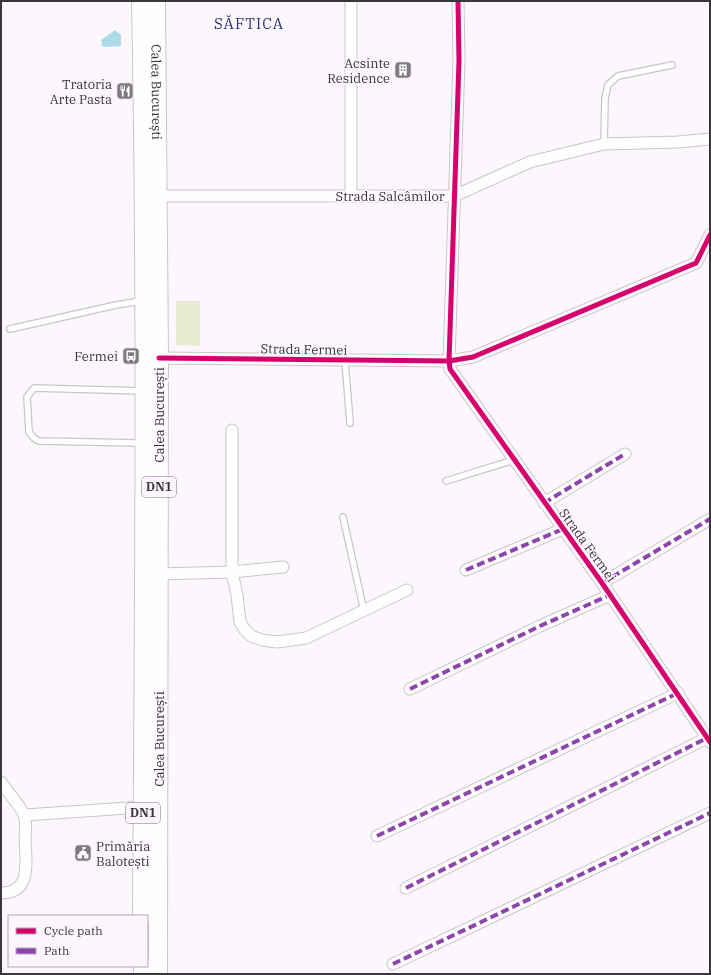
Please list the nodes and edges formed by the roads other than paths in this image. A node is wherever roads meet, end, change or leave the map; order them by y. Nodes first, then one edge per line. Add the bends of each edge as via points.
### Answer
1 (140, 1) edge
2 (156, 1) edge
3 (351, 1) edge
4 (458, 1) edge
5 (672, 65) dead end
6 (710, 139) edge
7 (604, 144) junction
8 (157, 196) junction
9 (351, 196) junction
10 (454, 196) junction
11 (710, 235) edge
12 (144, 301) junction
13 (10, 329) dead end
14 (159, 358) junction
15 (345, 360) junction
16 (449, 361) junction
17 (144, 391) junction
18 (350, 423) dead end
19 (232, 430) dead end
20 (144, 443) junction
21 (624, 454) dead end
22 (514, 460) junction
23 (446, 481) dead end
24 (544, 503) junction
25 (343, 517) dead end
26 (710, 519) edge
27 (563, 529) junction
28 (283, 567) dead end
29 (466, 570) dead end
30 (232, 572) junction
31 (159, 574) junction
32 (602, 583) junction
33 (407, 590) dead end
34 (610, 595) junction
35 (364, 611) junction
36 (410, 689) dead end
37 (678, 693) junction
38 (709, 740) edge
39 (1, 782) edge
40 (143, 806) junction
41 (710, 813) edge
42 (25, 815) junction
43 (377, 836) dead end
44 (406, 888) dead end
45 (1, 893) edge
46 (142, 915) edge
47 (392, 964) dead end
48 (158, 974) edge

1 - 12 highway, Calea București / DN1
2 - 8 highway, Calea București / DN1
3 - 9 street
4 - 10 street via 459,61
5 - 7 lane via 618,76 608,85 605,98
6 - 7 street, Strada Salcâmilor
7 - 10 street, Strada Salcâmilor via 530,162
8 - 9 street, Strada Salcâmilor
8 - 14 highway, Calea București / DN1
9 - 10 street, Strada Salcâmilor
10 - 16 street
11 - 16 street, Strada Fermei via 696,263 473,356
12 - 13 lane
12 - 17 highway, Calea București / DN1
14 - 15 street, Strada Fermei
14 - 31 highway, Calea București / DN1
15 - 16 street, Strada Fermei
15 - 18 lane
16 - 22 street, Strada Fermei via 450,369
17 - 20 highway, Calea București / DN1
17 - 20 lane via 34,388 27,397 29,432 39,441
19 - 30 street
20 - 40 highway, Calea București / DN1
21 - 24 street
22 - 23 lane
22 - 24 street, Strada Fermei
24 - 27 street, Strada Fermei
25 - 35 lane
26 - 32 street
27 - 29 street
27 - 32 street, Strada Fermei
28 - 30 street
30 - 31 street
30 - 35 street via 240,622 251,636 262,640 306,638
31 - 48 highway, Calea București / DN1
32 - 34 street, Strada Fermei
33 - 35 street
34 - 36 street
34 - 37 street, Strada Fermei
37 - 38 street, Strada Fermei
37 - 43 street
38 - 44 street
39 - 42 street
40 - 42 street
40 - 46 highway, Calea București / DN1
41 - 47 street
42 - 45 street via 25,877 15,890

